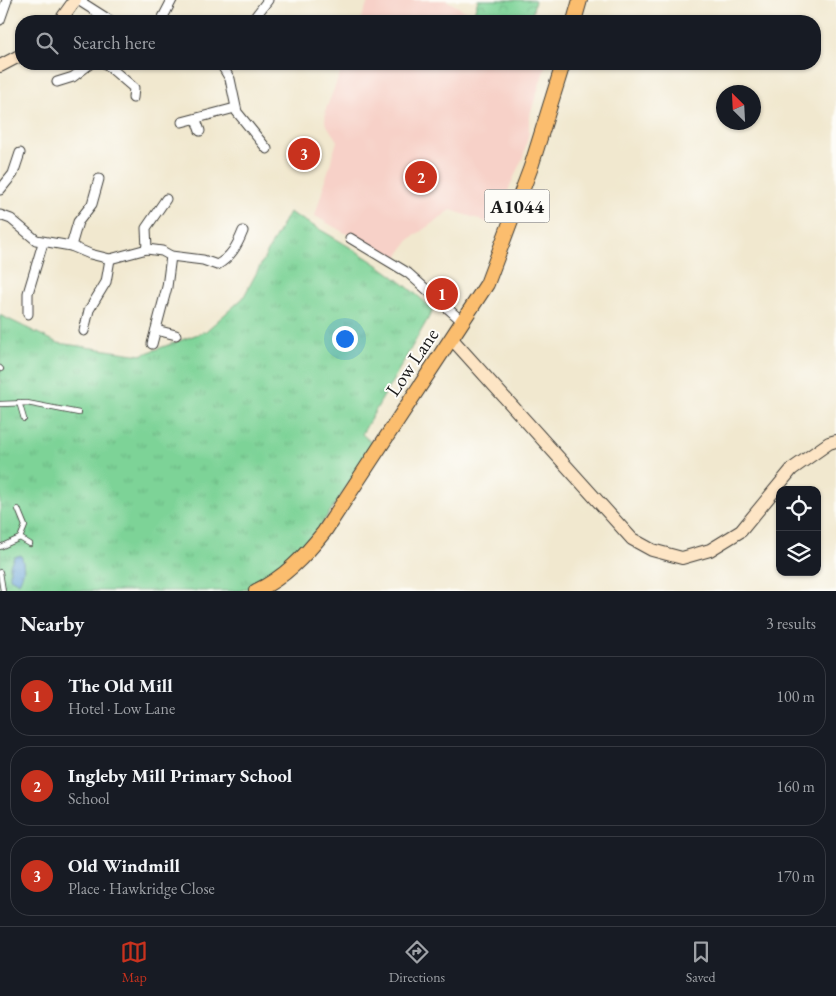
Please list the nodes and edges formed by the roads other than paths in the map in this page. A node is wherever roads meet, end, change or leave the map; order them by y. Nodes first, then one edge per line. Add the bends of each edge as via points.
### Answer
1 (7, 0) edge
2 (76, 0) edge
3 (172, 0) edge
4 (268, 0) edge
5 (580, 0) edge
6 (65, 15) edge
7 (101, 15) edge
8 (164, 15) edge
9 (257, 15) edge
10 (576, 15) edge
11 (0, 20) edge
12 (15, 58) edge
13 (0, 66) edge
14 (82, 70) edge
15 (115, 70) edge
16 (225, 70) edge
17 (561, 70) edge
18 (73, 77) junction
19 (57, 82) dead end
20 (78, 86) dead end
21 (133, 98) dead end
22 (235, 108) junction
23 (196, 120) junction
24 (182, 122) dead end
25 (200, 131) dead end
26 (259, 141) junction
27 (250, 147) dead end
28 (267, 150) dead end
29 (20, 153) dead end
30 (100, 179) dead end
31 (0, 190) edge
32 (166, 199) dead end
33 (0, 215) edge
34 (243, 231) dead end
35 (350, 238) dead end
36 (43, 243) junction
37 (71, 246) junction
38 (147, 249) junction
39 (171, 256) junction
40 (110, 259) junction
41 (28, 314) dead end
42 (463, 322) junction
43 (156, 330) junction
44 (84, 331) dead end
45 (176, 336) dead end
46 (452, 339) junction
47 (152, 344) dead end
48 (19, 402) junction
49 (0, 404) edge
50 (79, 413) dead end
51 (24, 419) dead end
52 (836, 441) edge
53 (18, 509) dead end
54 (20, 538) junction
55 (30, 544) dead end
56 (0, 547) edge
57 (0, 572) edge
58 (259, 587) edge
59 (3, 591) edge

1 - 11 street
2 - 6 street
2 - 7 street
3 - 8 street
4 - 9 street
5 - 10 main road
12 - 13 street
14 - 18 street
15 - 21 street via 138,86
16 - 22 street
17 - 42 main road, Low Lane / A1044 via 502,247 487,284
18 - 19 street
18 - 20 street
22 - 23 street
22 - 26 street
23 - 24 street
23 - 25 street
26 - 27 street
26 - 28 street
29 - 31 street via 12,174
30 - 37 street via 92,204 78,222
32 - 38 street via 146,228
33 - 36 street
34 - 39 street via 226,260 217,265
35 - 42 street via 408,273
36 - 37 street
36 - 41 street via 28,293
37 - 40 street
38 - 39 street
38 - 40 street
39 - 43 street
40 - 44 street via 106,282 89,310
42 - 46 main road, Low Lane / A1044
43 - 45 street
43 - 47 street
46 - 52 street via 632,539 682,558 710,550 741,531 792,469
46 - 58 main road, Low Lane / A1044 via 324,532 284,574
48 - 49 lane
48 - 50 lane
48 - 51 lane
53 - 54 lane via 25,526
54 - 55 lane
54 - 56 lane
57 - 59 lane

